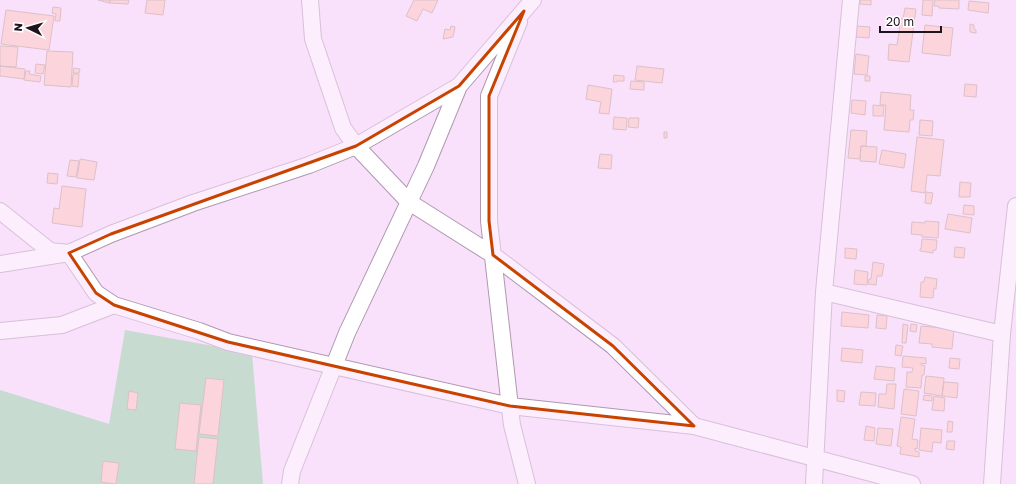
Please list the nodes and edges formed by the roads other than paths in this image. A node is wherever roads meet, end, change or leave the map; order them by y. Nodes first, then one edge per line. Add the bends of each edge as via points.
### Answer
1 (310, 0) edge
2 (851, 0) edge
3 (528, 5) edge
4 (459, 86) junction
5 (356, 146) junction
6 (409, 202) junction
7 (1016, 206) edge
8 (0, 211) edge
9 (69, 253) junction
10 (493, 256) junction
11 (0, 264) edge
12 (824, 292) junction
13 (114, 304) junction
14 (0, 331) edge
15 (1002, 334) junction
16 (334, 366) junction
17 (510, 406) junction
18 (694, 426) junction
19 (816, 459) junction
20 (290, 484) edge
21 (527, 484) edge
22 (814, 484) edge
23 (912, 484) edge
24 (992, 484) edge

1 - 5 street via 313,39 343,128
2 - 12 street
3 - 4 street
3 - 10 street via 489,96 489,221
4 - 5 street
4 - 6 street
5 - 6 street
5 - 9 street via 309,165 193,203
6 - 10 street
6 - 16 street
7 - 15 street
8 - 9 street via 50,251
9 - 11 street
9 - 13 street via 96,294
10 - 17 street
10 - 18 street via 613,346
12 - 15 street
12 - 19 street
13 - 14 street via 62,325
13 - 16 street via 228,342
15 - 24 street
16 - 17 street
16 - 20 street via 292,471
17 - 18 street
17 - 21 street via 512,425
18 - 19 street
19 - 22 street
19 - 23 street

